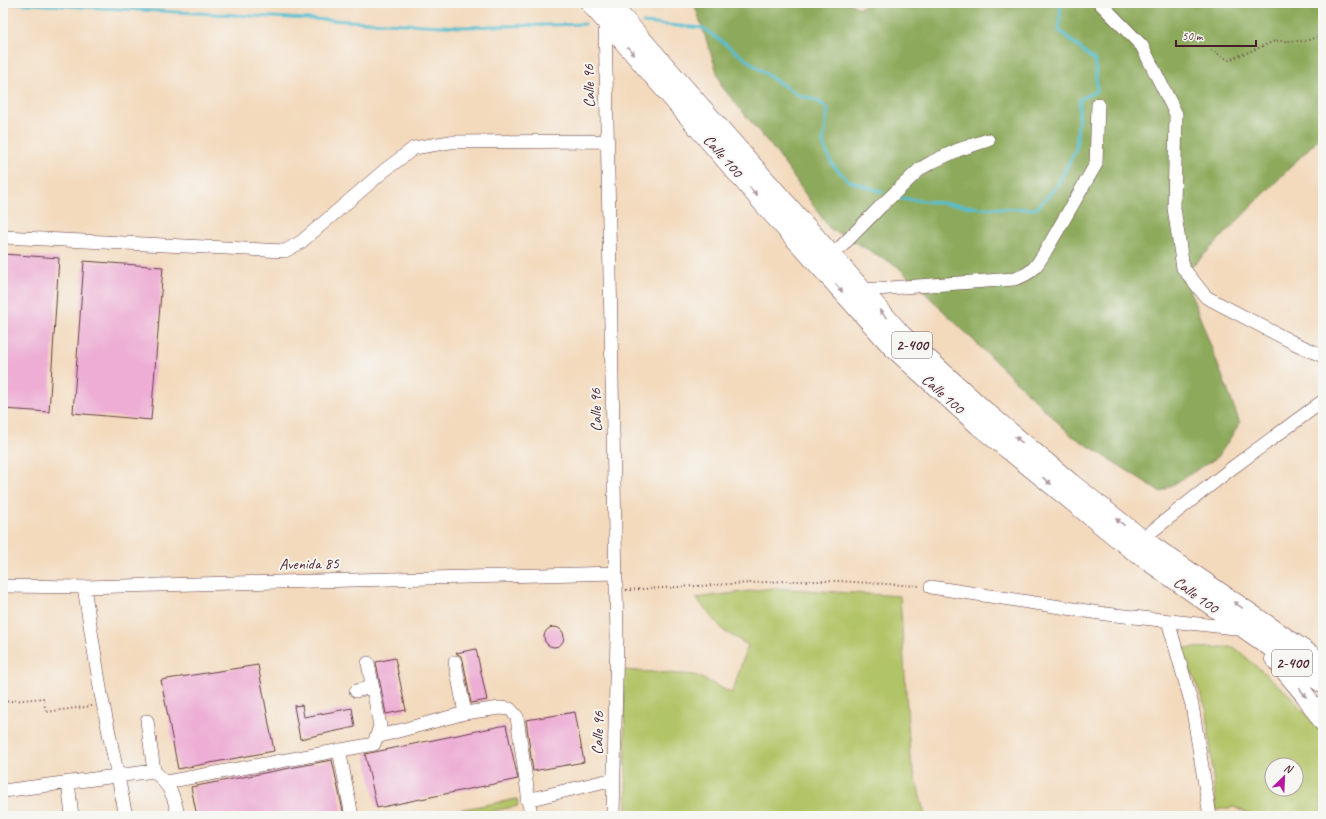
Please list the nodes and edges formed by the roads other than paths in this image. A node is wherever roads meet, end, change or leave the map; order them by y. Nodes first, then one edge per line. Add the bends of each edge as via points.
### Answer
1 (590, 3) edge
2 (604, 3) edge
3 (610, 3) edge
4 (1100, 3) edge
5 (605, 22) junction
6 (1098, 104) dead end
7 (988, 140) dead end
8 (608, 141) junction
9 (3, 237) edge
10 (832, 256) junction
11 (862, 290) junction
12 (1323, 356) edge
13 (1323, 401) edge
14 (1136, 544) junction
15 (616, 573) junction
16 (3, 586) edge
17 (84, 587) junction
18 (931, 587) road end
19 (1168, 621) junction
20 (1244, 629) junction
21 (1261, 641) junction
22 (455, 662) dead end
23 (368, 663) dead end
24 (1323, 663) edge
25 (1323, 684) edge
26 (372, 687) junction
27 (356, 691) dead end
28 (465, 713) junction
29 (146, 721) dead end
30 (1323, 722) edge
31 (376, 737) junction
32 (339, 750) junction
33 (154, 771) junction
34 (118, 776) junction
35 (614, 779) junction
36 (68, 782) junction
37 (166, 782) junction
38 (3, 791) edge
39 (527, 800) junction
40 (72, 816) edge
41 (126, 816) edge
42 (178, 816) edge
43 (352, 816) edge
44 (531, 816) edge
45 (612, 816) edge
46 (1210, 816) edge

1 - 5 highway, Calle 100 / 2-400
2 - 5 street, Calle 96
3 - 10 highway, Calle 100 / 2-400
4 - 12 street via 1142,46 1176,114 1174,208 1183,268 1206,297 1294,344
5 - 8 street, Calle 96
5 -> 14 highway, Calle 100 / 2-400 via 892,347 979,426
6 - 11 street via 1096,164 1031,272 1014,279
7 - 10 street via 958,150 920,169
8 - 9 street via 450,142 414,148 301,242 285,251
8 - 15 street, Calle 96
10 - 11 highway, Calle 100 / 2-400
14 -> 11 highway, Calle 100 / 2-400 via 902,335
13 - 14 street via 1232,468
14 - 20 highway, Calle 100 / 2-400
24 -> 14 highway, Calle 100 / 2-400
15 - 17 street, Avenida 85
15 - 35 street, Calle 96
16 - 17 street, Avenida 85
17 - 34 street via 103,704
18 - 19 street
19 - 20 street
19 - 46 street via 1192,705
20 - 21 highway, Calle 100
21 - 25 highway, Calle 100 / 2-400
21 -> 30 highway
22 - 28 street
23 - 26 street
26 - 27 street
26 - 31 street via 380,726
28 - 31 street
28 - 39 street via 500,708 510,709 517,717
29 - 33 street
31 - 32 street via 374,744
32 - 37 street
32 - 43 street
33 - 34 street
33 - 37 street
34 - 36 street
34 - 41 street
35 - 39 street
35 - 45 street, Calle 96
36 - 38 street
36 - 40 street
37 - 42 street via 175,799
39 - 44 street

